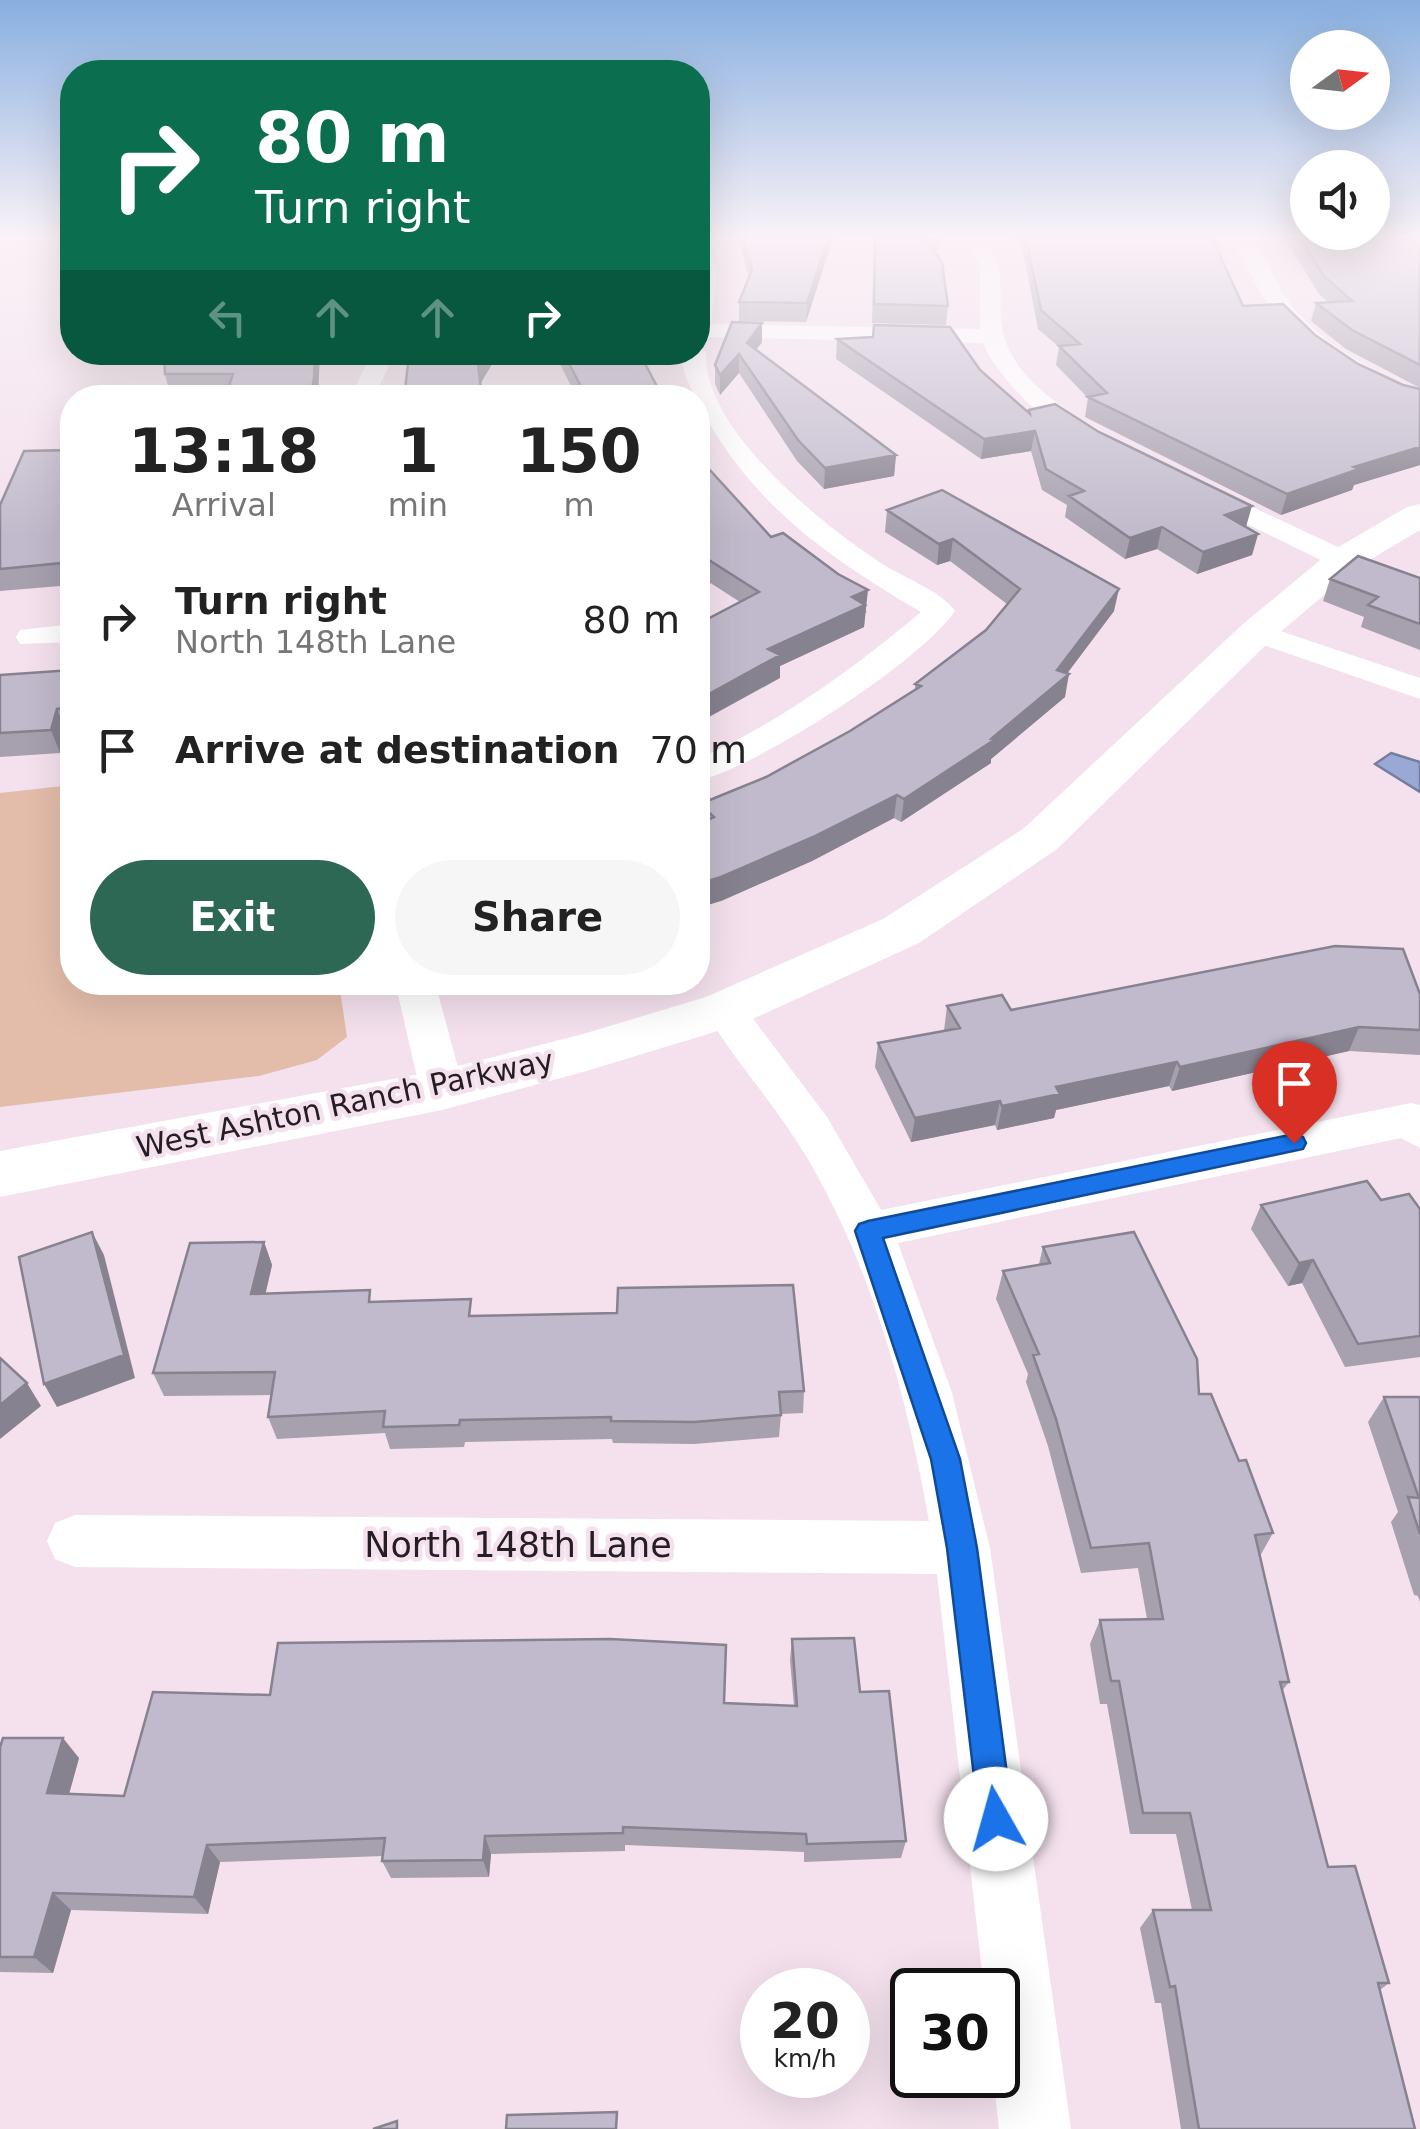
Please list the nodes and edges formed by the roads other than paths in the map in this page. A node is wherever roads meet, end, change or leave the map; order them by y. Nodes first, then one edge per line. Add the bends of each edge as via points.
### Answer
1 (892, 337) edge
2 (993, 337) edge
3 (1307, 337) edge
4 (710, 340) edge
5 (1420, 370) edge
6 (1372, 379) junction
7 (1420, 401) edge
8 (710, 405) edge
9 (1125, 453) edge
10 (1176, 479) edge
11 (1420, 515) edge
12 (1342, 560) junction
13 (1257, 632) junction
14 (60, 635) edge
15 (31, 637) dead end
16 (1420, 690) edge
17 (710, 765) edge
18 (418, 995) edge
19 (725, 1010) junction
20 (442, 1090) junction
21 (1415, 1125) edge
22 (0, 1174) edge
23 (868, 1231) junction
24 (74, 1542) dead end
25 (962, 1548) junction
26 (1035, 2129) edge

1 - 4 street
2 - 9 street via 1030,391 1063,419
3 - 6 street
5 - 6 street
6 - 7 street
8 - 17 street via 746,468 820,534 940,611 869,674 755,747
10 - 12 street
11 - 12 street, West Ashton Ranch Parkway
12 - 13 street, West Ashton Ranch Parkway
13 - 16 street
13 - 19 street, West Ashton Ranch Parkway via 1040,839 901,931
14 - 15 street
18 - 20 street
19 - 20 street, West Ashton Ranch Parkway
19 - 23 street via 824,1146
20 - 22 street, West Ashton Ranch Parkway
21 - 23 street
23 - 25 street via 946,1459
24 - 25 street, North 148th Lane
25 - 26 street

